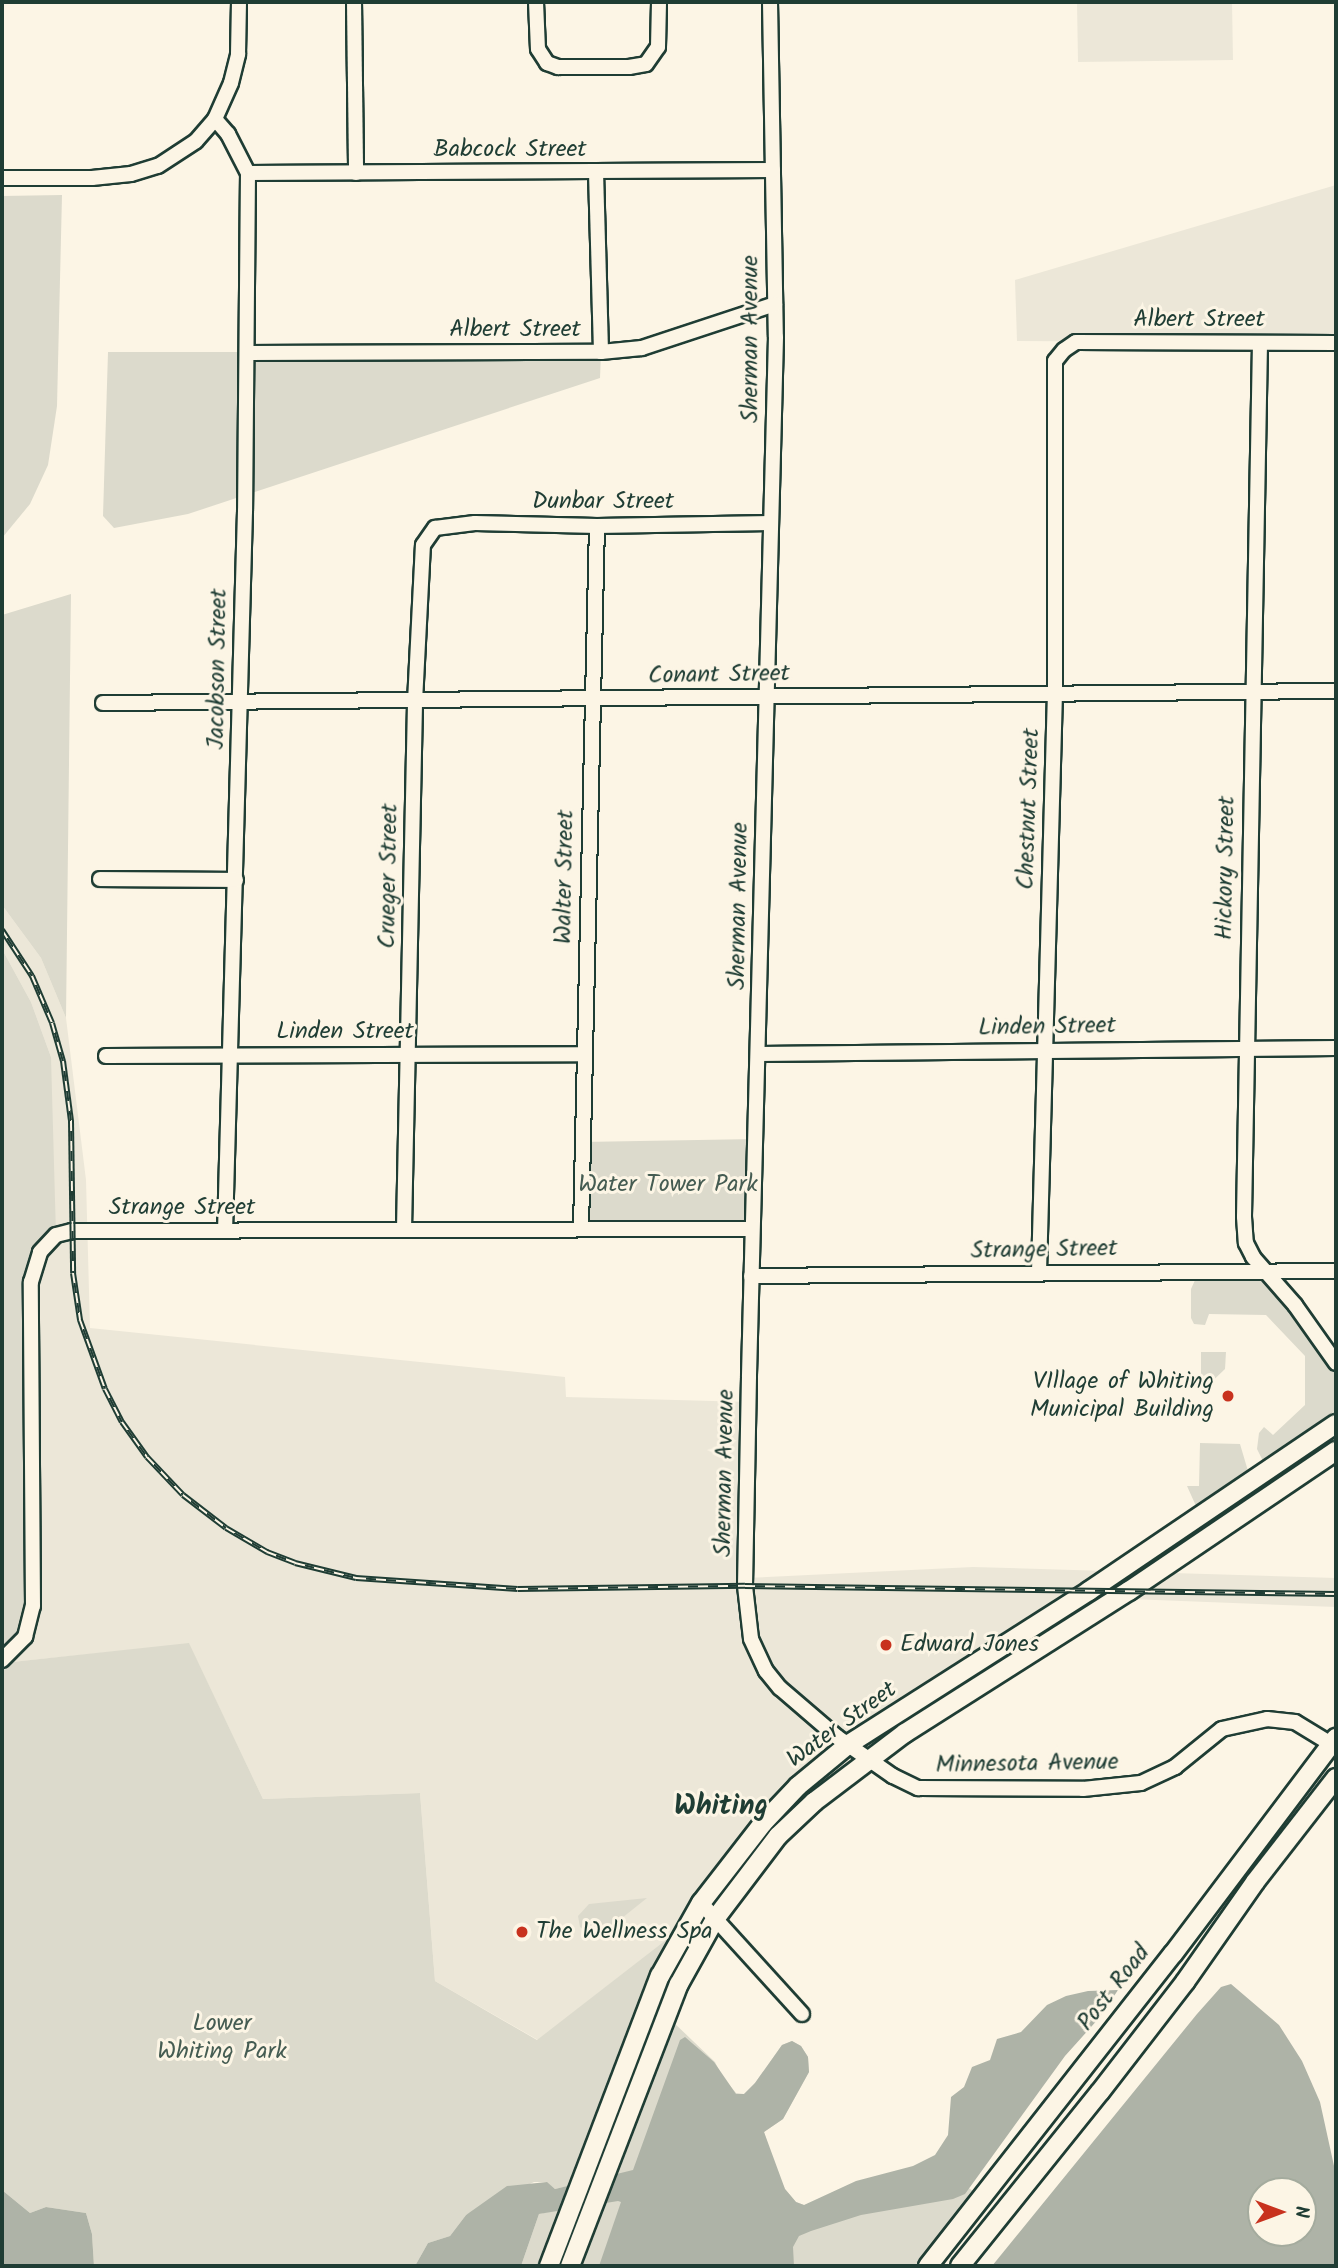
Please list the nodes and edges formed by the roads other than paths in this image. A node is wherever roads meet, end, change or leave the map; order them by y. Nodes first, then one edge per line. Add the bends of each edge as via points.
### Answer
1 (239, 2) edge
2 (354, 2) edge
3 (536, 2) edge
4 (659, 2) edge
5 (770, 2) edge
6 (215, 119) junction
7 (773, 170) junction
8 (596, 172) junction
9 (248, 173) junction
10 (356, 173) junction
11 (2, 178) edge
12 (775, 304) junction
13 (1260, 343) junction
14 (1336, 343) edge
15 (1064, 349) joint
16 (601, 352) junction
17 (247, 353) junction
18 (771, 523) junction
19 (597, 526) junction
20 (435, 528) joint
21 (1336, 691) edge
22 (1253, 692) junction
23 (1055, 693) junction
24 (766, 697) junction
25 (592, 700) junction
26 (415, 702) junction
27 (103, 703) dead end
28 (240, 703) junction
29 (100, 878) dead end
30 (236, 880) junction
31 (1245, 1048) junction
32 (1336, 1048) edge
33 (1044, 1050) junction
34 (583, 1054) junction
35 (759, 1054) junction
36 (409, 1055) junction
37 (106, 1056) dead end
38 (231, 1056) junction
39 (404, 1229) junction
40 (581, 1229) junction
41 (752, 1229) junction
42 (225, 1230) junction
43 (1262, 1270) junction
44 (1336, 1271) edge
45 (1039, 1272) junction
46 (751, 1276) junction
47 (1336, 1363) edge
48 (1336, 1424) edge
49 (1336, 1451) edge
50 (2, 1660) edge
51 (1335, 1743) edge
52 (849, 1744) junction
53 (870, 1758) junction
54 (1336, 1779) edge
55 (701, 1903) junction
56 (715, 1919) junction
57 (802, 2014) dead end
58 (549, 2266) edge
59 (570, 2266) edge
60 (928, 2266) edge
61 (960, 2266) edge

1 - 6 street via 235,70
2 - 10 street
3 - 4 street via 538,48 547,63 629,68 646,64 658,47
5 - 7 street, Sherman Avenue
6 - 9 street, Jacobson Street
6 - 11 street via 196,141 146,170 114,177
7 - 8 street, Babcock Street
7 - 12 street, Sherman Avenue
8 - 10 street, Babcock Street
8 - 16 street
9 - 10 street, Babcock Street
9 - 17 street, Jacobson Street
12 - 16 street, Albert Street via 642,348
12 - 18 street, Sherman Avenue
13 - 14 street, Albert Street
13 - 15 street, Albert Street via 1076,342
13 - 22 street, Hickory Street
15 - 23 street, Chestnut Street via 1055,361
16 - 17 street, Albert Street
17 - 28 street, Jacobson Street
18 - 19 street, Dunbar Street
18 - 24 street, Sherman Avenue
19 - 20 street, Dunbar Street via 475,523
19 - 25 street, Walter Street
20 - 26 street, Crueger Street via 423,544 420,562
21 - 22 street, Conant Street
22 - 23 street, Conant Street
22 - 31 street, Hickory Street
23 - 24 street, Conant Street
23 - 33 street, Chestnut Street
24 - 25 street, Conant Street
24 - 35 street, Sherman Avenue
25 - 26 street, Conant Street
25 - 34 street, Walter Street
26 - 28 street, Conant Street
26 - 36 street, Crueger Street
27 - 28 street, Conant Street
28 - 30 street, Jacobson Street
29 - 30 street
30 - 38 street, Jacobson Street
31 - 32 street, Linden Street
31 - 33 street, Linden Street
31 - 43 street, Hickory Street via 1244,1217 1247,1243
33 - 35 street, Linden Street
33 - 45 street, Chestnut Street
34 - 36 street, Linden Street
34 - 40 street, Walter Street
35 - 41 street, Sherman Avenue
36 - 38 street, Linden Street
36 - 39 street, Crueger Street
37 - 38 street, Linden Street
38 - 42 street, Jacobson Street
39 - 40 street, Strange Street
39 - 42 street, Strange Street
40 - 41 street, Strange Street
41 - 46 street, Sherman Avenue
42 - 50 street, Strange Street via 72,1231 51,1239 40,1252 32,1272 31,1299 33,1606 24,1637
43 - 44 street, Strange Street
43 - 45 street, Strange Street
43 - 47 street, Hickory Street via 1295,1305
45 - 46 street, Strange Street
46 - 52 street, Sherman Avenue via 748,1625 758,1657 780,1688
48 - 52 main road, Water Street
49 - 53 main road, Water Street
51 - 53 street, Minnesota Avenue via 1295,1722 1254,1720 1222,1729 1154,1779 1083,1789 929,1790 903,1782
51 - 60 main road, Post Road
52 - 53 street, Sherman Avenue
52 - 55 main road, Water Street via 763,1823
53 - 56 main road, Water Street via 778,1836
54 - 61 main road via 1151,2026
55 - 56 street
55 - 58 main road, Water Street via 650,2000
56 - 57 street
56 - 59 main road, Water Street via 669,2006

